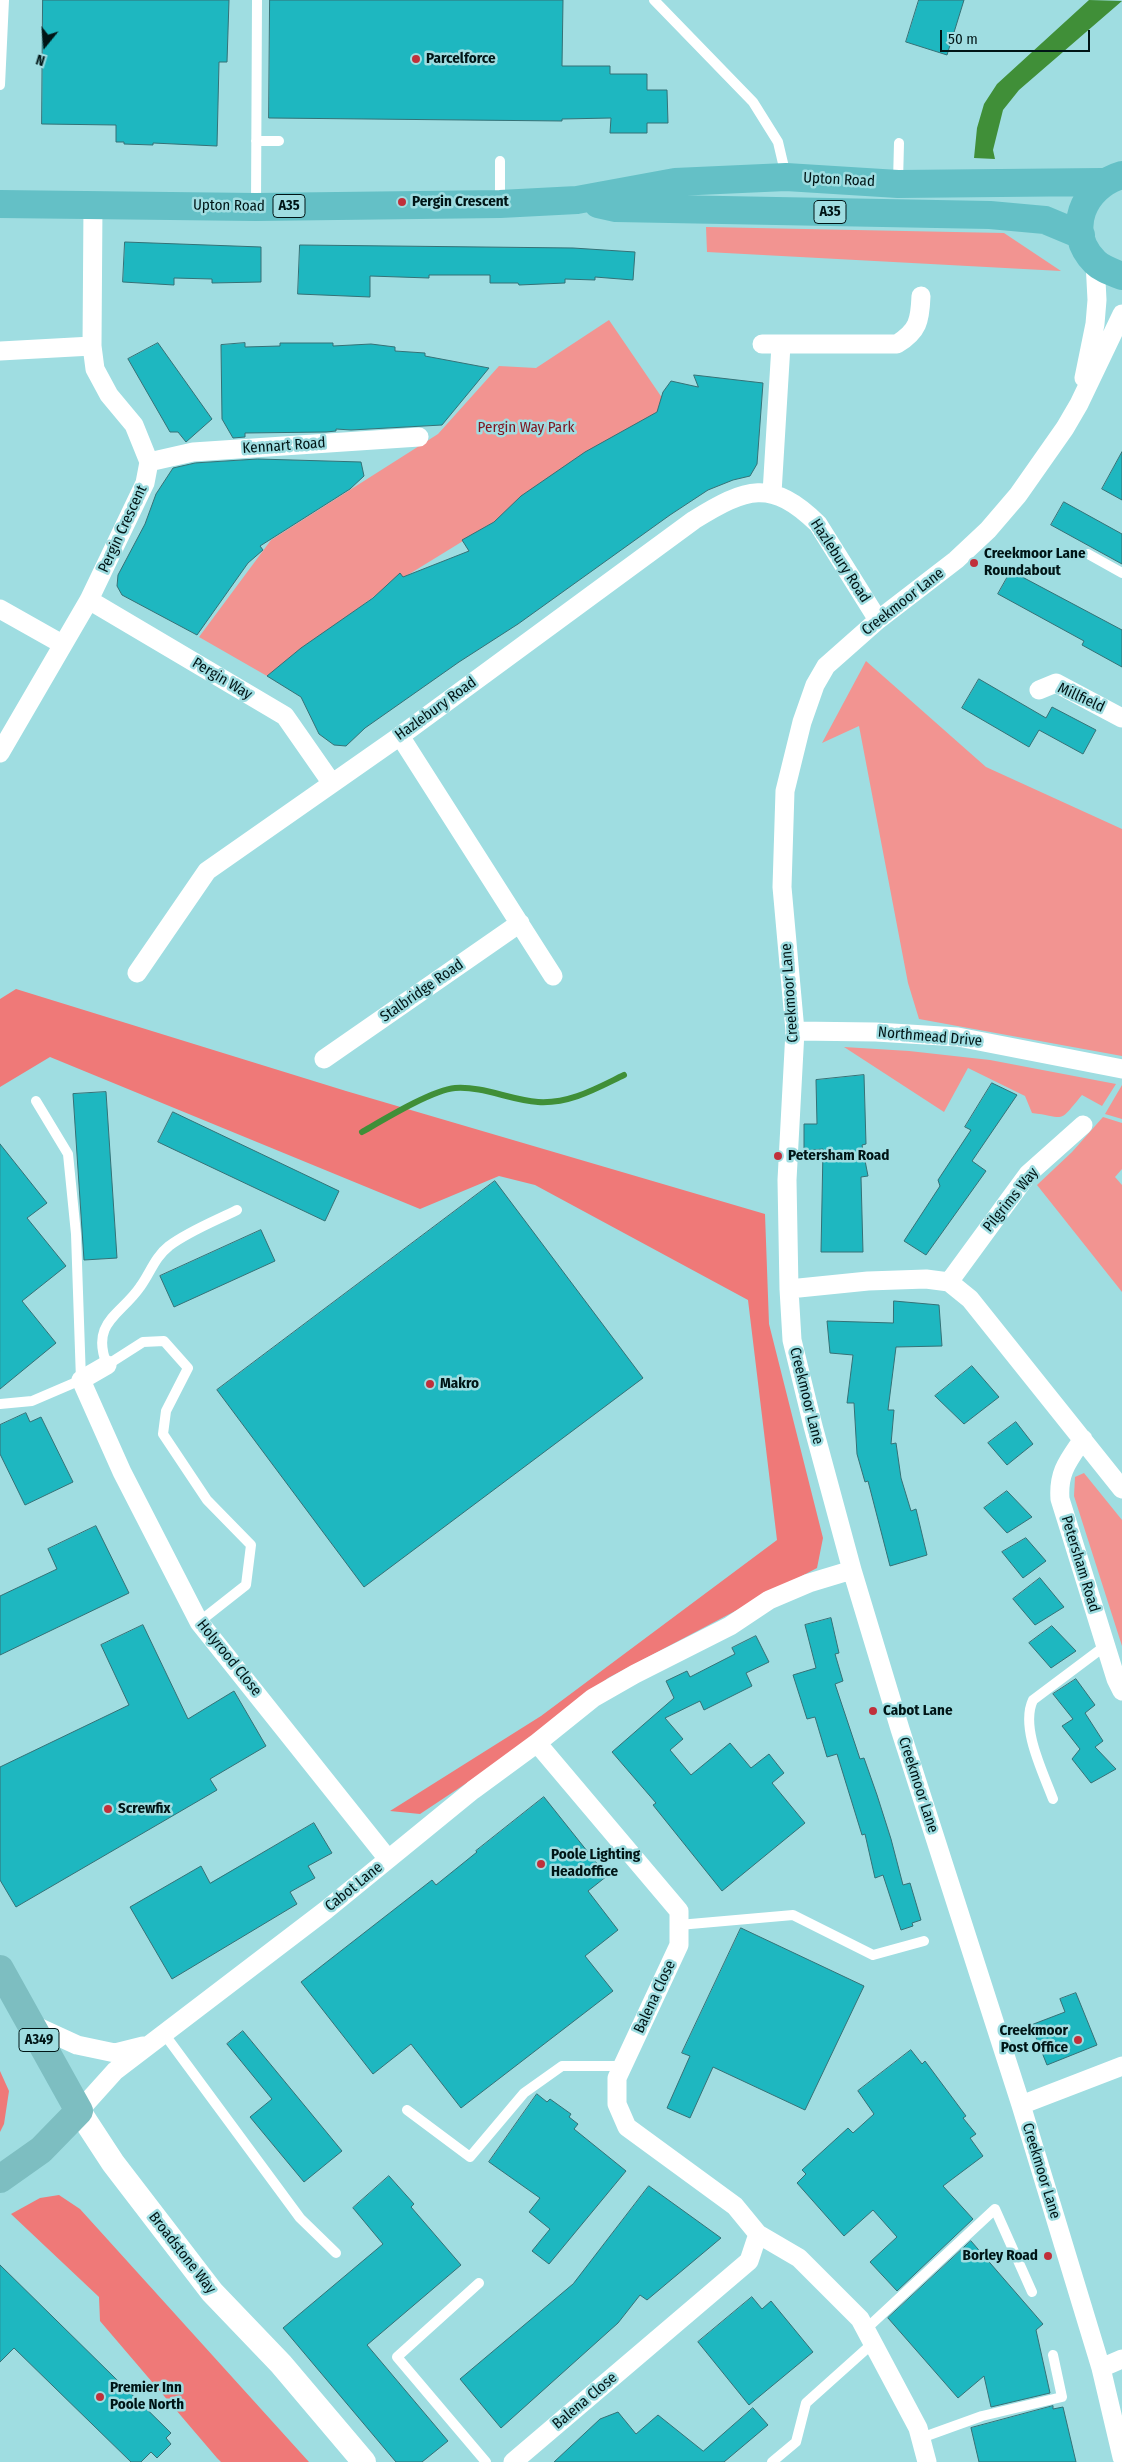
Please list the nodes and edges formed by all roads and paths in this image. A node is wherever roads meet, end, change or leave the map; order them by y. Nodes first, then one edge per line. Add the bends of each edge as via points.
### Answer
1 (4, 0) edge
2 (257, 0) edge
3 (654, 0) edge
4 (0, 85) edge
5 (256, 141) junction
6 (279, 141) dead end
7 (899, 143) dead end
8 (500, 161) dead end
9 (786, 177) junction
10 (1116, 177) edge
11 (898, 184) junction
12 (577, 200) junction
13 (0, 204) edge
14 (94, 204) junction
15 (500, 204) junction
16 (256, 207) junction
17 (1080, 235) junction
18 (1095, 261) junction
19 (1122, 276) edge
20 (921, 296) dead end
21 (1122, 314) edge
22 (762, 344) dead end
23 (781, 345) junction
24 (92, 346) junction
25 (0, 351) edge
26 (1079, 404) junction
27 (419, 437) dead end
28 (149, 462) junction
29 (772, 493) junction
30 (1088, 554) dead end
31 (1122, 574) edge
32 (89, 600) junction
33 (0, 609) edge
34 (878, 620) junction
35 (62, 644) junction
36 (1038, 690) dead end
37 (1122, 718) edge
38 (400, 736) junction
39 (0, 753) edge
40 (331, 782) junction
41 (520, 923) junction
42 (138, 973) dead end
43 (553, 976) dead end
44 (795, 1031) junction
45 (324, 1059) dead end
46 (1122, 1069) edge
47 (36, 1101) dead end
48 (1083, 1125) dead end
49 (237, 1210) dead end
50 (949, 1282) junction
51 (788, 1289) junction
52 (107, 1365) junction
53 (81, 1380) junction
54 (0, 1404) edge
55 (1083, 1439) junction
56 (1122, 1489) edge
57 (852, 1570) junction
58 (199, 1622) junction
59 (1105, 1646) junction
60 (1122, 1691) edge
61 (537, 1743) junction
62 (1053, 1800) dead end
63 (388, 1859) junction
64 (679, 1925) junction
65 (924, 1941) dead end
66 (0, 1968) edge
67 (28, 2022) junction
68 (165, 2034) junction
69 (149, 2044) junction
70 (622, 2066) junction
71 (1122, 2066) edge
72 (1021, 2105) junction
73 (407, 2110) dead end
74 (79, 2111) junction
75 (0, 2179) edge
76 (758, 2234) junction
77 (336, 2253) dead end
78 (479, 2283) dead end
79 (1032, 2292) dead end
80 (869, 2336) junction
81 (1053, 2355) dead end
82 (1122, 2359) edge
83 (1102, 2368) junction
84 (921, 2438) junction
85 (1122, 2457) edge
86 (364, 2462) edge
87 (486, 2462) edge
88 (513, 2462) edge
89 (772, 2462) edge
90 (927, 2462) edge

1 - 4 lane
2 - 5 lane
3 - 9 lane via 753,102 778,142
5 - 6 lane
5 - 16 lane
7 - 11 lane
8 - 15 lane
9 - 11 highway, Upton Road / A35
9 - 12 highway, Upton Road / A35 via 675,182
10 - 11 highway, Upton Road / A35
10 - 17 highway, A35 via 1090,195 1082,211
12 - 15 highway, Upton Road / A35
12 - 17 highway, Upton Road / A35 via 616,208 990,215 1045,220
13 - 14 highway, Upton Road / A35
14 - 16 highway, Upton Road / A35
14 - 24 street
15 - 16 highway, Upton Road / A35
17 - 18 highway via 1084,247
18 - 19 highway via 1105,270
18 - 26 street, Creekmoor Lane via 1095,324
20 - 23 street via 920,315 911,336 897,344
21 - 26 street, Creekmoor Lane
22 - 23 street
23 - 29 street
24 - 25 street
24 - 28 street via 95,369 109,395 134,425
26 - 34 street, Creekmoor Lane via 1018,495 988,530 956,560
27 - 28 street, Kennart Road via 193,452
28 - 32 street, Pergin Crescent via 145,483
29 - 34 street, Hazlebury Road via 790,500 818,524
29 - 38 street, Hazlebury Road via 754,492 737,496 694,520
30 - 31 lane
32 - 35 street, Pergin Crescent
32 - 40 street, Pergin Way via 285,716
33 - 35 street
34 - 44 street, Creekmoor Lane via 826,666 815,685 785,791 782,887
35 - 39 street, Pergin Crescent
36 - 37 street, Millfield via 1058,674
38 - 40 street, Hazlebury Road
38 - 41 street
40 - 42 street, Hazlebury Road via 207,871
41 - 43 street
41 - 45 street, Stalbridge Road
44 - 46 street, Northmead Drive via 958,1037
44 - 51 street, Creekmoor Lane via 787,1180
47 - 53 lane via 68,1154 76,1234
48 - 50 street, Pilgrims Way via 1028,1174
49 - 52 lane via 170,1245 156,1258 141,1286 113,1314 105,1327 102,1354
50 - 51 street via 868,1281
50 - 55 street via 970,1299
51 - 57 street, Creekmoor Lane via 792,1340
52 - 53 street
52 - 58 lane via 143,1342 164,1342 188,1368 166,1410 163,1434 207,1500 251,1545 246,1585
53 - 54 lane via 32,1401
53 - 58 street, Holyrood Close via 122,1472
55 - 56 street
55 - 59 street, Petersham Road via 1059,1480 1060,1499
57 - 61 street, Cabot Lane via 777,1597 730,1626 635,1674 593,1698
57 - 72 street, Creekmoor Lane
58 - 63 street, Holyrood Close
59 - 60 street, Petersham Road
59 - 62 lane via 1033,1700 1028,1709 1028,1725
61 - 63 street, Cabot Lane
61 - 64 street, Balena Close via 679,1911
63 - 68 street, Cabot Lane
64 - 65 lane via 793,1915 873,1955
64 - 70 street, Balena Close via 679,1945
66 - 67 main road, Broadstone Way / A349
67 - 69 street via 77,2045 115,2053
67 - 74 main road, Broadstone Way / A349
68 - 69 street, Cabot Lane
68 - 77 lane via 300,2218
69 - 74 street, Cabot Lane via 115,2071
70 - 73 lane via 562,2066 524,2093 470,2157
70 - 76 street, Balena Close via 617,2078 617,2104 628,2127 735,2206
71 - 72 street
72 - 83 street, Creekmoor Lane
74 - 75 main road, Cabot Lane via 41,2150
74 - 86 street, Broadstone Way via 113,2164 212,2292 281,2364
76 - 80 street, Balena Close via 799,2258 860,2319
76 - 88 street, Balena Close via 749,2261
78 - 87 lane via 397,2358
79 - 80 lane via 995,2209
80 - 84 street, Balena Close
80 - 89 lane via 806,2403 796,2442
81 - 84 lane via 1062,2397 982,2416
82 - 83 street
83 - 85 street, Creekmoor Lane
84 - 90 street, Balena Close

